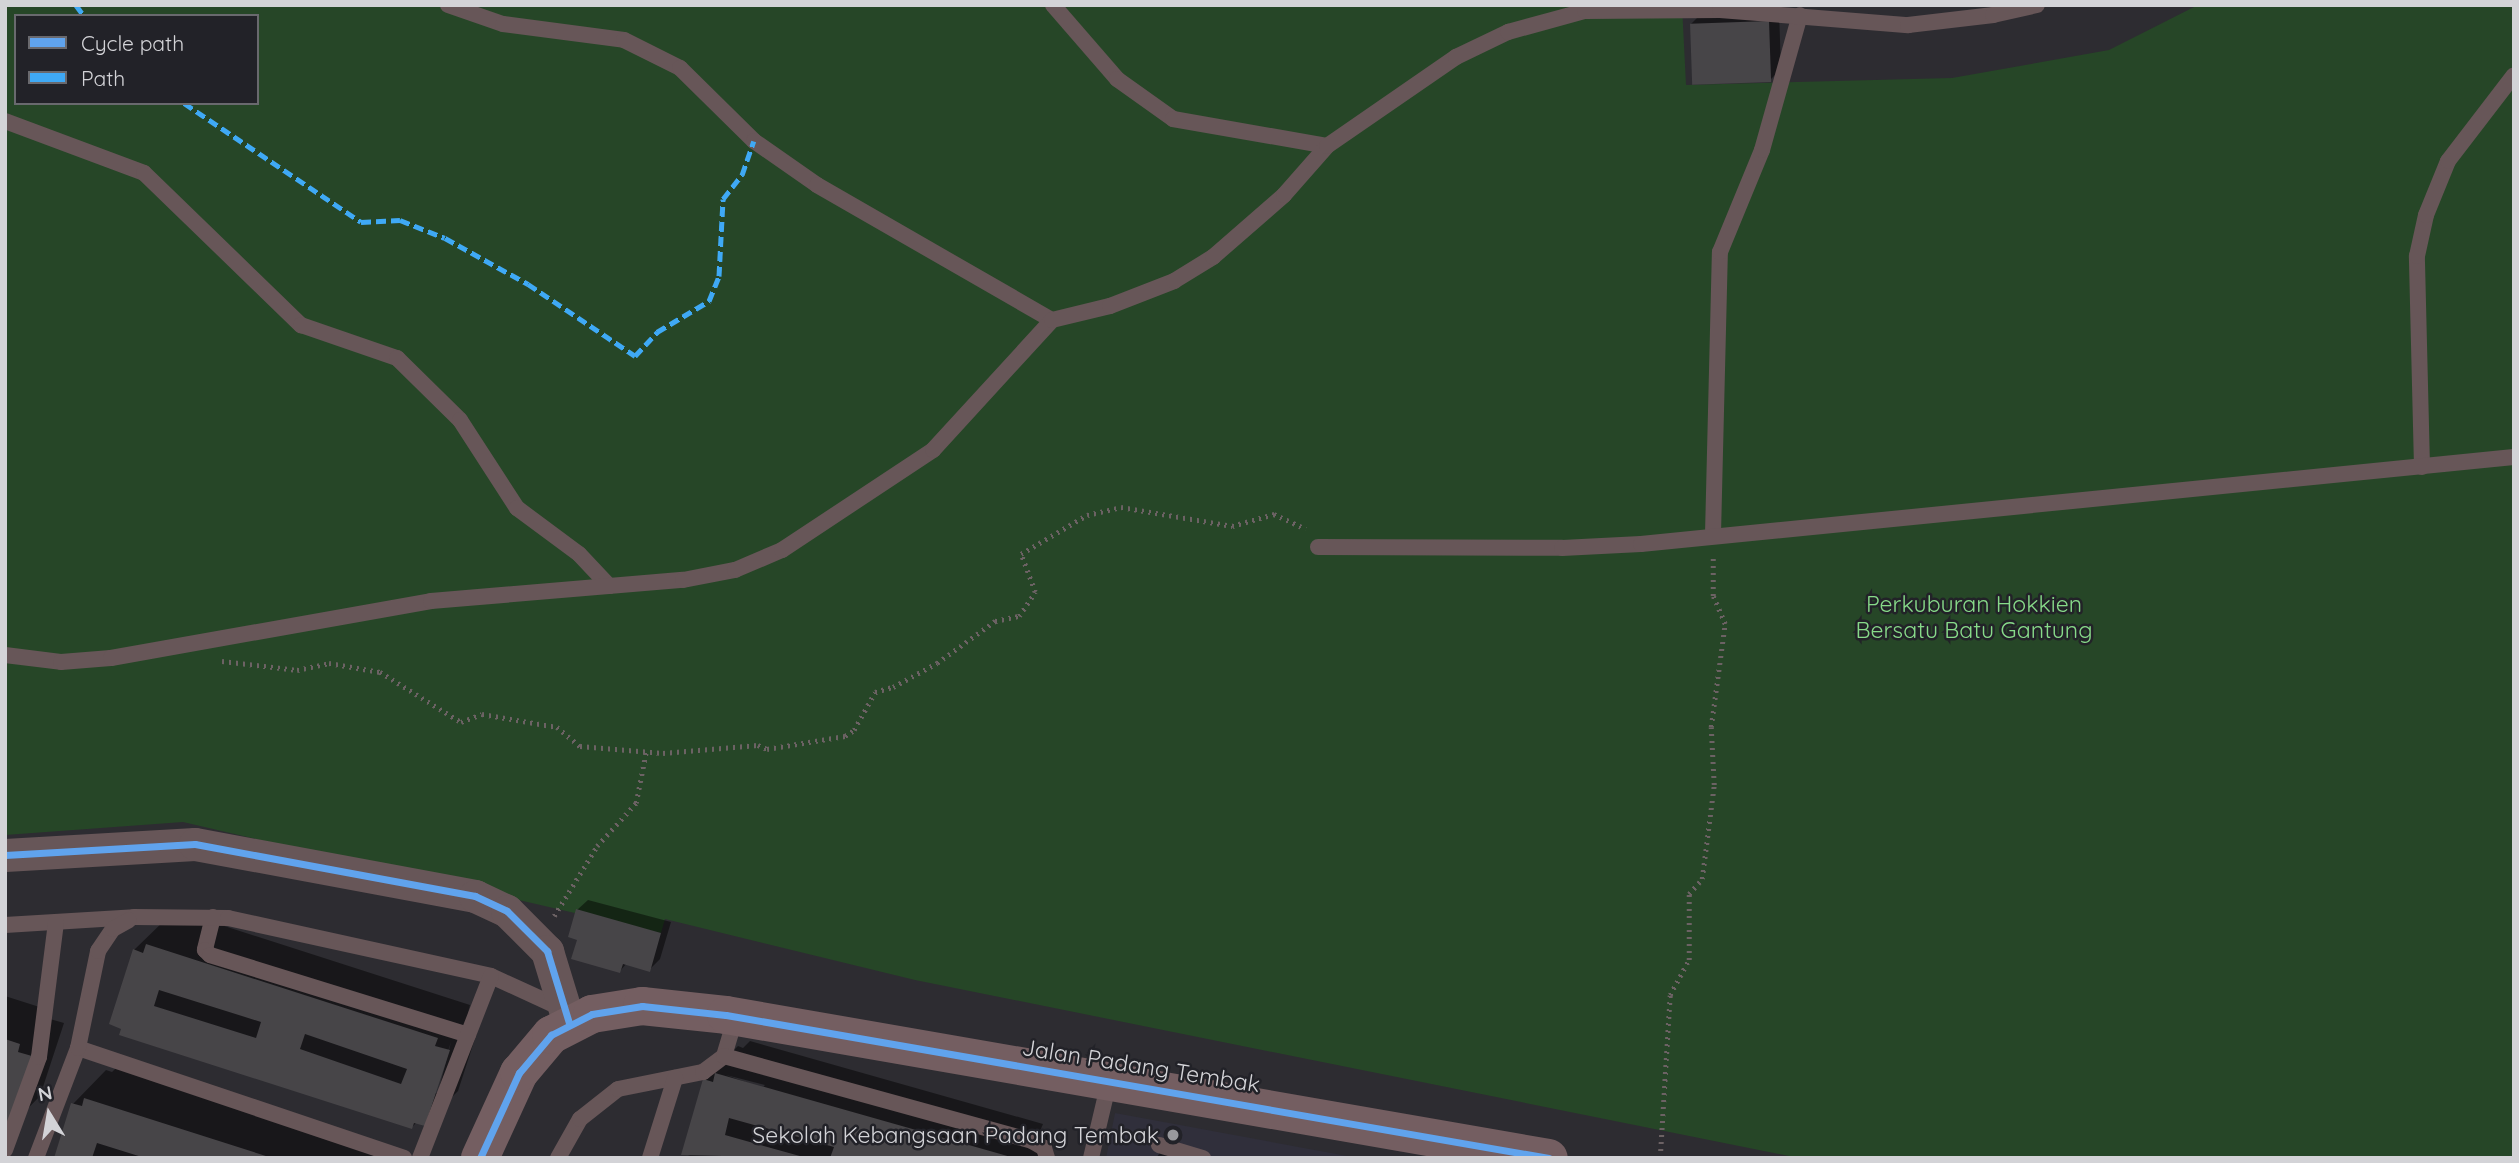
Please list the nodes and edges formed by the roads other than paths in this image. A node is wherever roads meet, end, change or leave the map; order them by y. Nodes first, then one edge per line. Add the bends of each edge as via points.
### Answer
1 (448, 5) edge
2 (1053, 5) edge
3 (2037, 5) edge
4 (1822, 11) edge
5 (1800, 15) junction
6 (2514, 75) edge
7 (5, 121) edge
8 (1326, 146) junction
9 (1052, 320) junction
10 (2514, 457) edge
11 (2422, 467) junction
12 (1713, 534) junction
13 (1318, 547) road end
14 (609, 586) junction
15 (5, 655) edge
16 (5, 855) edge
17 (134, 917) junction
18 (213, 917) junction
19 (56, 922) junction
20 (5, 925) edge
21 (491, 976) junction
22 (731, 1015) junction
23 (567, 1016) junction
24 (468, 1035) junction
25 (78, 1048) junction
26 (724, 1056) junction
27 (675, 1078) junction
28 (1109, 1082) junction
29 (1158, 1145) dead end
30 (5, 1150) edge
31 (1477, 1152) edge
32 (36, 1158) edge
33 (404, 1158) edge
34 (421, 1158) edge
35 (480, 1158) edge
36 (558, 1158) edge
37 (650, 1158) edge
38 (1047, 1158) edge
39 (1091, 1158) edge
40 (1203, 1158) edge
41 (1549, 1158) edge

1 - 9 lane via 503,24 624,40 680,68 754,141 817,185
2 - 8 lane via 1117,79 1173,119
3 - 4 lane via 1993,16 1908,25
4 - 5 lane
5 - 8 lane via 1585,11 1508,32 1456,57
5 - 12 lane via 1762,150 1720,252
6 - 11 lane via 2448,161 2424,225 2417,256
7 - 14 lane via 144,173 301,325 397,358 460,421 517,508 579,554
8 - 9 lane via 1284,195 1213,257 1174,281 1111,306
9 - 14 lane via 933,450 782,550 735,570
10 - 11 lane
11 - 12 lane
12 - 13 lane via 1562,548
14 - 15 lane via 431,601 111,658 61,662
16 - 23 street via 167,842 195,844 475,896 507,911 551,958
17 - 18 lane
17 - 19 lane
17 - 25 lane via 113,929 98,951
18 - 21 lane
18 - 24 lane via 205,950 209,955
19 - 20 lane
19 - 30 lane via 40,1057
21 - 23 lane
21 - 24 lane
22 - 23 street, Jalan Padang Tembak via 642,1006
22 - 26 lane
22 - 28 street, Jalan Padang Tembak
23 - 35 street via 519,1073
24 - 34 lane
25 - 32 lane
25 - 33 lane
26 - 27 lane via 703,1072
26 - 38 lane via 1032,1141 1044,1148
27 - 36 lane via 618,1089 596,1102 580,1119
27 - 37 lane
28 - 31 street, Jalan Padang Tembak
28 - 39 lane
29 - 40 lane
31 - 41 street, Jalan Padang Tembak

